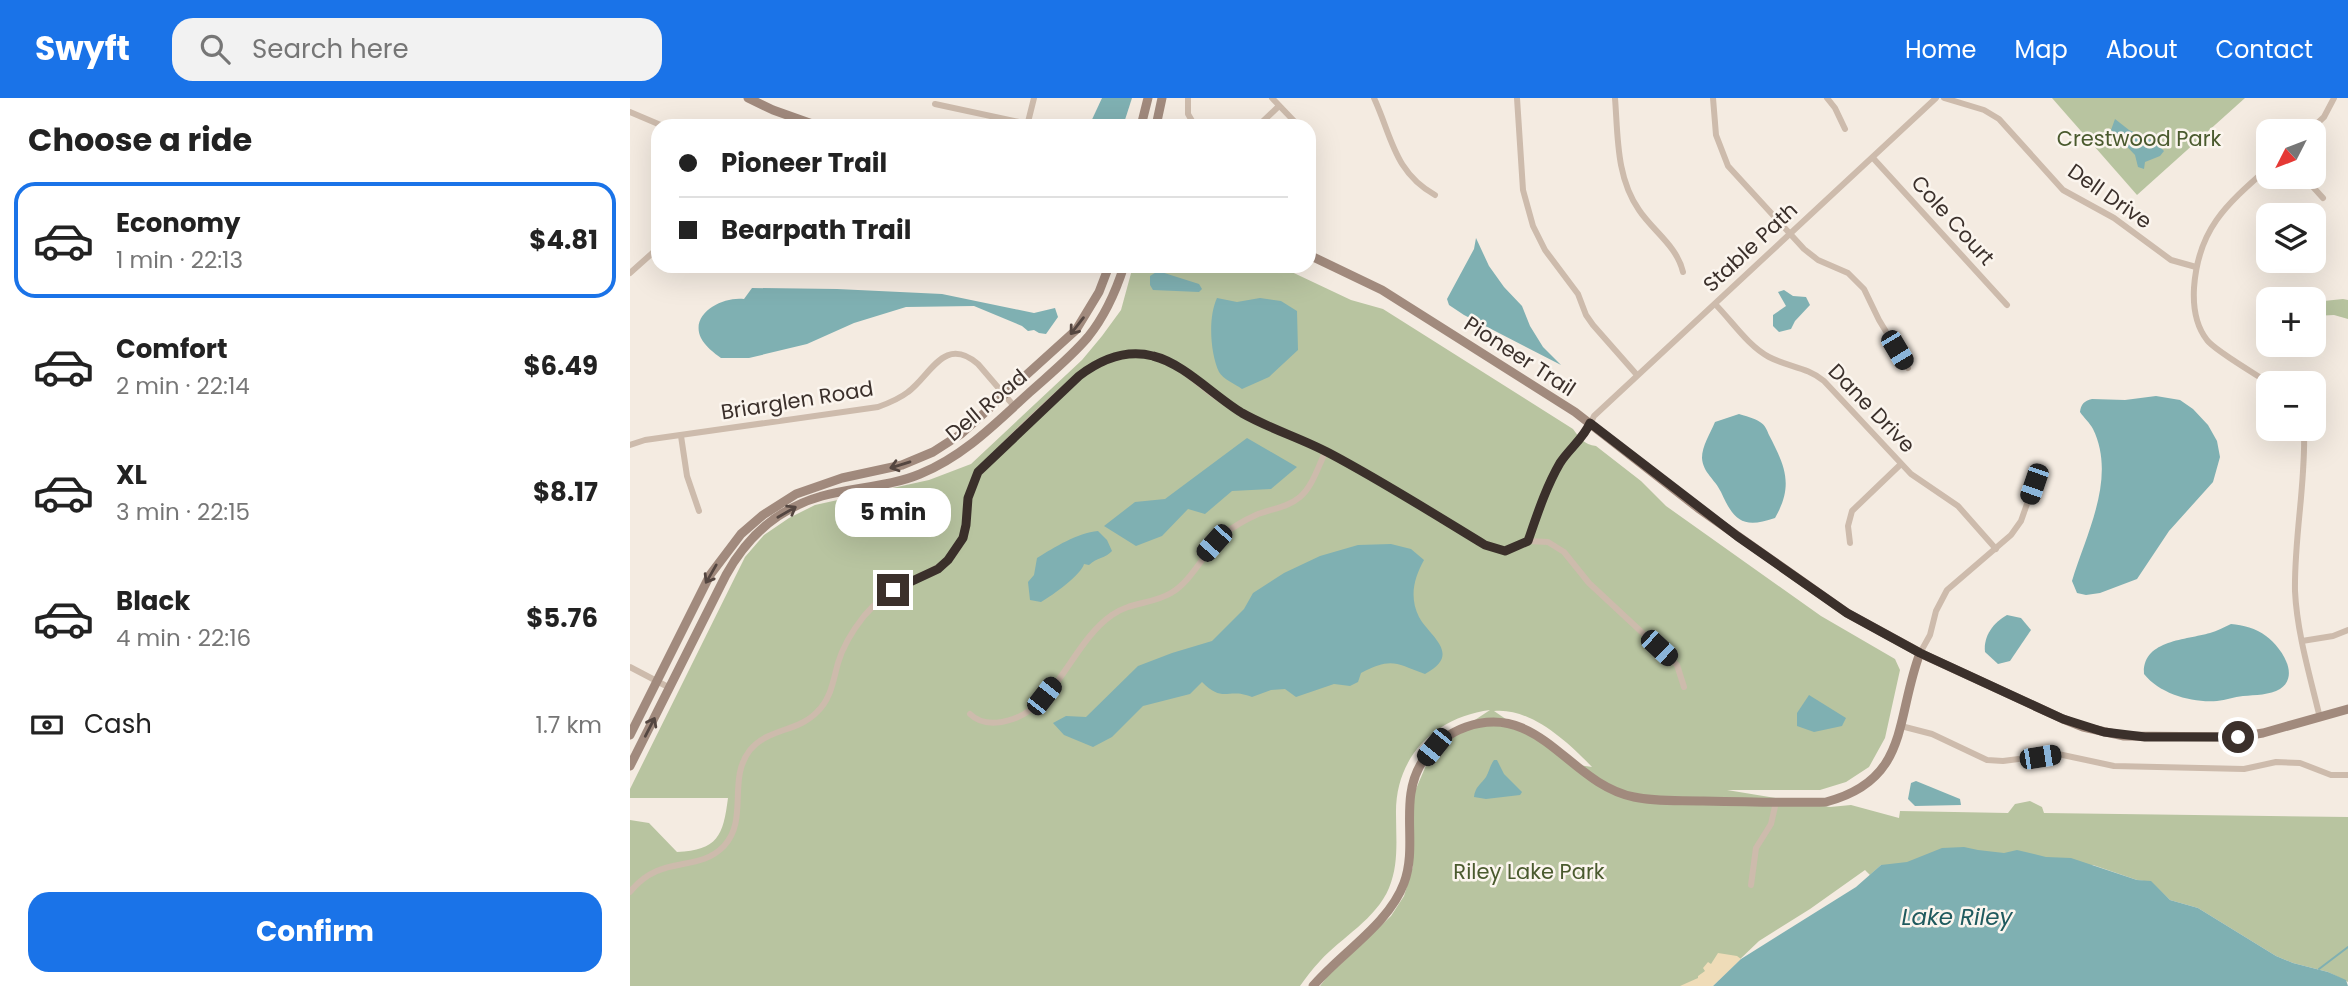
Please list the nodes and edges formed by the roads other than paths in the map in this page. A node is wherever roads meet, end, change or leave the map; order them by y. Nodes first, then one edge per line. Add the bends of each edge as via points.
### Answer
1 (748, 98) edge
2 (1034, 98) edge
3 (1147, 98) edge
4 (1162, 98) edge
5 (1188, 98) edge
6 (1272, 98) edge
7 (1374, 98) edge
8 (1517, 98) edge
9 (1615, 98) edge
10 (1713, 98) edge
11 (1826, 98) edge
12 (1936, 98) edge
13 (1944, 98) edge
14 (2334, 98) edge
15 (935, 104) dead end
16 (1279, 106) junction
17 (630, 112) edge
18 (792, 119) edge
19 (1001, 119) edge
20 (1029, 119) edge
21 (1142, 119) edge
22 (1158, 119) edge
23 (1191, 119) edge
24 (1265, 119) edge
25 (1292, 119) edge
26 (2322, 119) edge
27 (651, 121) edge
28 (1844, 129) dead end
29 (1873, 158) junction
30 (2256, 179) edge
31 (2315, 189) edge
32 (1435, 195) dead end
33 (2323, 198) dead end
34 (1790, 234) junction
35 (651, 254) edge
36 (1316, 258) edge
37 (2196, 267) junction
38 (1683, 272) dead end
39 (630, 273) edge
40 (1106, 273) edge
41 (1121, 273) edge
42 (1715, 304) junction
43 (2007, 305) dead end
44 (1908, 368) dead end
45 (1637, 374) junction
46 (2256, 374) edge
47 (1005, 396) junction
48 (1014, 406) junction
49 (1590, 423) junction
50 (681, 436) junction
51 (2305, 441) edge
52 (630, 445) edge
53 (1326, 451) junction
54 (1901, 464) junction
55 (2034, 484) dead end
56 (699, 511) dead end
57 (1528, 541) junction
58 (1850, 543) dead end
59 (1996, 549) junction
60 (2348, 630) edge
61 (2302, 641) junction
62 (1920, 653) junction
63 (630, 667) edge
64 (657, 682) junction
65 (1684, 687) dead end
66 (670, 688) junction
67 (2348, 709) edge
68 (970, 714) dead end
69 (2320, 718) junction
70 (1901, 726) junction
71 (630, 736) edge
72 (630, 766) edge
73 (2348, 775) edge
74 (1776, 802) junction
75 (1751, 885) dead end
76 (630, 892) edge
77 (1313, 986) edge

1 - 18 main road
2 - 20 street
3 - 21 main road
4 - 22 main road
5 - 23 street
6 - 16 street
7 - 32 street via 1395,155 1414,181
8 - 45 street via 1524,190 1533,226 1593,325
9 - 38 street via 1625,182 1639,211 1677,255
10 - 34 street via 1716,135 1728,166
11 - 28 street
12 - 29 street, Stable Path
13 - 37 street, Dell Drive via 1999,119 2063,190 2114,218 2171,260
14 - 26 street
15 - 19 street
16 - 24 street
16 - 25 street
17 - 27 street
29 - 34 street, Stable Path
29 - 43 street, Cole Court
30 - 37 street via 2214,222
31 - 33 street
34 - 42 street, Stable Path
34 - 44 street via 1810,255 1848,273 1864,289
35 - 39 street
36 - 49 main road, Pioneer Trail via 1416,310
37 - 46 street via 2194,313 2207,341
40 -> 47 main road, Dell Road via 1076,330
41 - 48 main road, Dell Road via 1089,336
42 - 45 street, Stable Path
42 - 54 street, Dane Drive via 1763,353 1824,381
45 - 49 street, Stable Path
47 - 48 street, Briarglen Road
47 - 50 street, Briarglen Road via 971,359 953,354 936,361 908,392 878,407
47 -> 64 main road, Dell Road via 933,452 902,465 818,485 756,520 710,575
66 -> 48 main road, Dell Road via 737,556 767,524 807,501 921,473 966,448
49 - 57 street, Stable Path via 1553,474
49 - 62 main road, Pioneer Trail via 1730,532 1847,613
50 - 52 street, Briarglen Road
50 - 56 street via 687,476
51 - 61 street via 2295,587
53 - 57 street via 1485,545 1505,551
53 - 68 street via 1299,497 1227,532 1170,594 1123,608 1102,623 1035,706 999,722 980,721
53 - 76 street via 1243,413 1166,359 1120,355 1091,367 978,472 968,498 963,538 948,560 893,590 865,614 845,645 831,692 818,712 798,725 772,733 751,749 738,773 737,822 726,844 706,858 664,866
54 - 58 street via 1852,511
54 - 59 street, Dane Drive via 1958,506
55 - 59 street via 2021,521
57 - 65 street via 1548,542 1564,552 1589,583 1677,665
59 - 62 street via 1947,590
60 - 61 street
61 - 69 street
62 - 69 main road, Pioneer Trail via 2083,727 2124,736 2238,737
62 - 70 main road
63 - 64 street
64 - 66 street
64 - 71 main road, Dell Road
72 -> 66 main road, Dell Road
67 - 69 main road, Pioneer Trail
70 - 73 street via 1933,734 1995,761 2058,754 2114,766 2244,769 2276,762
70 - 74 main road via 1884,767 1853,793 1826,802
74 - 75 street via 1773,820 1756,848
74 - 77 main road via 1654,800 1622,795 1593,781 1522,727 1491,722 1460,729 1434,747 1416,774 1408,821 1407,873 1397,898

